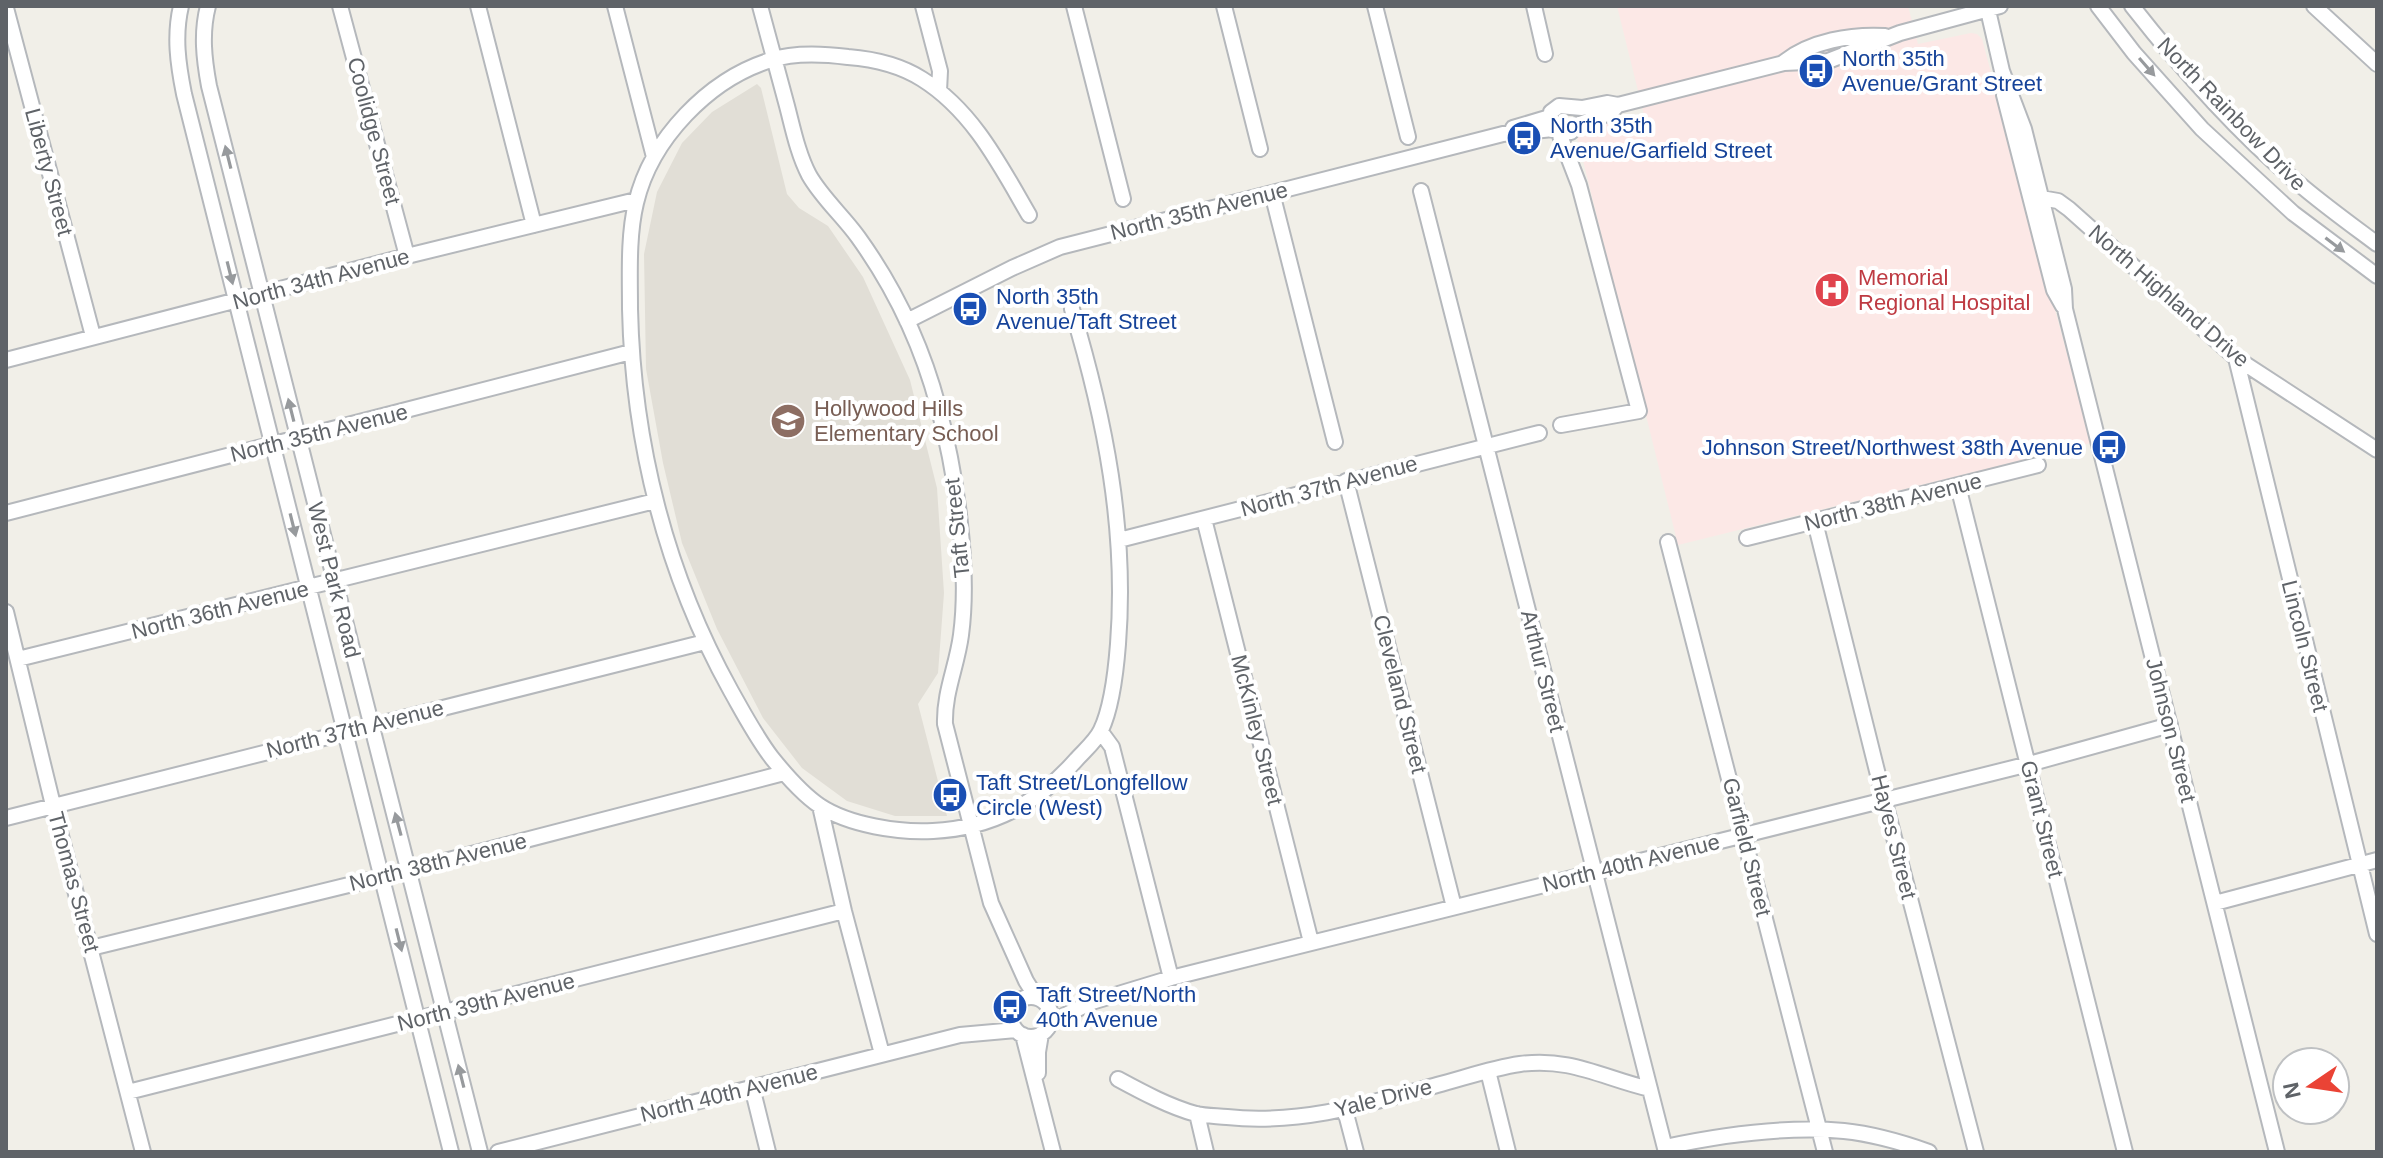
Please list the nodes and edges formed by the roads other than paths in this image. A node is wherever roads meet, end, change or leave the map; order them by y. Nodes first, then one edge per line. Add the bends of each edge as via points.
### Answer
1 (181, 6) edge
2 (208, 6) edge
3 (340, 6) edge
4 (478, 6) edge
5 (615, 6) edge
6 (760, 6) edge
7 (923, 6) edge
8 (1074, 6) edge
9 (1224, 6) edge
10 (1375, 6) edge
11 (1534, 6) edge
12 (2098, 6) edge
13 (2132, 6) edge
14 (2314, 6) edge
15 (1991, 7) edge
16 (6, 8) edge
17 (1545, 54) dead end
18 (775, 58) junction
19 (2377, 64) edge
20 (2002, 71) junction
21 (939, 91) junction
22 (1618, 105) junction
23 (1573, 108) junction
24 (1562, 127) junction
25 (1408, 137) dead end
26 (1260, 149) dead end
27 (654, 157) junction
28 (1421, 191) dead end
29 (1272, 193) junction
30 (2041, 198) junction
31 (1123, 199) dead end
32 (636, 200) junction
33 (1029, 215) dead end
34 (534, 225) junction
35 (2377, 244) edge
36 (407, 256) junction
37 (2377, 276) edge
38 (263, 295) junction
39 (237, 301) junction
40 (1072, 309) dead end
41 (2065, 309) junction
42 (907, 321) junction
43 (93, 336) junction
44 (631, 352) junction
45 (2236, 358) junction
46 (6, 360) edge
47 (1561, 425) dead end
48 (1539, 433) dead end
49 (299, 438) junction
50 (1335, 442) dead end
51 (274, 445) junction
52 (1487, 446) junction
53 (2377, 450) edge
54 (2038, 465) dead end
55 (1346, 481) junction
56 (1958, 486) junction
57 (655, 501) junction
58 (6, 513) edge
59 (1204, 519) junction
60 (1815, 522) junction
61 (1747, 538) dead end
62 (1119, 540) junction
63 (1668, 542) dead end
64 (335, 582) junction
65 (309, 588) junction
66 (6, 612) edge
67 (705, 642) junction
68 (18, 659) junction
69 (371, 725) junction
70 (2170, 725) junction
71 (345, 732) junction
72 (1101, 732) junction
73 (2029, 764) junction
74 (784, 773) junction
75 (1884, 799) junction
76 (53, 805) junction
77 (820, 806) junction
78 (6, 818) edge
79 (856, 821) junction
80 (971, 827) junction
81 (1745, 835) junction
82 (828, 840) junction
83 (2377, 860) edge
84 (2358, 864) junction
85 (410, 870) junction
86 (1594, 872) junction
87 (383, 877) junction
88 (2215, 903) junction
89 (1454, 907) junction
90 (844, 911) junction
91 (2377, 934) edge
92 (1006, 940) junction
93 (1311, 942) junction
94 (91, 948) junction
95 (1171, 978) junction
96 (1041, 1000) junction
97 (1092, 1002) junction
98 (1014, 1007) junction
99 (445, 1013) junction
100 (419, 1020) junction
101 (1051, 1022) junction
102 (1019, 1032) junction
103 (1041, 1034) junction
104 (960, 1035) junction
105 (882, 1054) junction
106 (1488, 1071) junction
107 (1118, 1079) dead end
108 (752, 1087) junction
109 (1650, 1089) junction
110 (1037, 1090) junction
111 (128, 1092) junction
112 (1345, 1110) junction
113 (1197, 1114) junction
114 (1819, 1131) junction
115 (1666, 1149) edge
116 (143, 1152) edge
117 (451, 1152) edge
118 (480, 1152) edge
119 (498, 1152) edge
120 (768, 1152) edge
121 (1053, 1152) edge
122 (1206, 1152) edge
123 (1356, 1152) edge
124 (1508, 1152) edge
125 (1825, 1152) edge
126 (1929, 1152) edge
127 (1976, 1152) edge
128 (2125, 1152) edge
129 (2277, 1152) edge

1 -> 39 street, West Park Road via 177,60
38 -> 2 street, West Park Road via 207,73 203,36
3 - 36 street, Coolidge Street
4 - 34 street
5 - 27 street
6 - 18 street, Taft Street
7 - 21 street via 940,71
8 - 31 street
9 - 26 street
10 - 25 street
11 - 17 street
12 -> 37 street, North Rainbow Drive via 2202,129 2293,213
13 - 35 street, North Rainbow Drive via 2243,131 2303,187
14 - 19 street
15 - 20 street, Johnson Street
15 - 22 street, North 35th Avenue via 1828,61 1784,63
16 - 43 street, Liberty Street
18 - 21 street via 822,54 891,64
18 - 27 street via 710,92 687,112
18 - 42 street, Taft Street via 809,175 873,258
20 - 30 street, Johnson Street via 2024,129
20 - 41 street, Johnson Street via 2004,101 2038,230 2054,290
21 - 33 street via 989,147
22 - 23 street, North 35th Avenue
22 - 24 street, North 35th Avenue via 1610,113
23 - 24 street via 1578,116
23 - 24 street, North 35th Avenue via 1559,106 1551,112
24 - 29 street, North 35th Avenue via 1503,134
24 - 47 street via 1639,411
27 - 32 street
28 - 52 street, Arthur Street
29 - 42 street, North 35th Avenue via 1060,247
29 - 50 street
30 - 41 street, Johnson Street
30 - 45 street, North Highland Drive via 2069,209
32 - 34 street, North 34th Avenue
32 - 44 street
34 - 36 street, North 34th Avenue
36 - 38 street, North 34th Avenue
38 - 39 street, North 34th Avenue
49 -> 38 street, West Park Road
39 - 43 street, North 34th Avenue
39 - 51 street, West Park Road
40 - 62 street via 1106,436
41 - 70 street, Johnson Street
42 - 80 street, Taft Street via 937,402 955,489 963,612 944,706
43 - 46 street, North 34th Avenue
44 - 49 street, North 35th Avenue
44 - 57 street
45 - 53 street, North Highland Drive
45 - 84 street, Lincoln Street
48 - 52 street, North 37th Avenue
49 - 51 street, North 35th Avenue
49 - 64 street, West Park Road
51 - 58 street, North 35th Avenue
51 -> 65 street, West Park Road
52 - 55 street, North 37th Avenue
52 - 86 street, Arthur Street
54 - 56 street, North 38th Avenue
55 - 59 street, North 37th Avenue
55 - 89 street, Cleveland Street
56 - 60 street, North 38th Avenue
56 - 73 street, Grant Street
57 - 64 street, North 36th Avenue
57 - 67 street
59 - 62 street, North 37th Avenue
59 - 93 street, McKinley Street
60 - 61 street, North 38th Avenue
60 - 75 street, Hayes Street
62 - 72 street via 1116,667
63 - 81 street, Garfield Street
64 - 65 street, North 36th Avenue
64 - 69 street, West Park Road
65 - 68 street, North 36th Avenue
65 - 71 street, West Park Road
66 - 68 street, Thomas Street
67 - 69 street, North 37th Avenue
67 - 74 street
68 - 76 street, Thomas Street
69 - 71 street, North 37th Avenue
85 -> 69 street, West Park Road
70 - 73 street, North 40th Avenue
70 - 88 street, Johnson Street
71 - 76 street, North 37th Avenue
71 - 87 street, West Park Road
72 - 80 street via 1057,781 1027,804
72 - 95 street via 1112,747
73 - 75 street, North 40th Avenue
73 - 128 street, Grant Street
74 - 77 street
74 - 85 street, North 38th Avenue
75 - 81 street, North 40th Avenue
75 - 127 street, Hayes Street
76 - 78 street, North 37th Avenue
76 - 94 street, Thomas Street
77 - 79 street
77 - 82 street
79 - 80 street via 918,832
79 - 82 street
80 - 92 street, Taft Street
81 - 86 street, North 40th Avenue
81 - 114 street, Garfield Street
82 - 90 street
83 - 84 street
84 - 88 street
84 - 91 street, Lincoln Street
85 - 87 street, North 38th Avenue
85 - 99 street, West Park Road
86 - 89 street, North 40th Avenue
86 - 109 street, Arthur Street
87 - 94 street, North 38th Avenue
87 -> 100 street, West Park Road
88 - 129 street, Johnson Street
89 - 93 street, North 40th Avenue
90 - 99 street, North 39th Avenue
90 - 105 street
92 - 96 street, Taft Street
92 - 98 street, Taft Street via 1017,984
93 - 95 street, North 40th Avenue
94 - 111 street, Thomas Street
95 - 97 street, North 40th Avenue
96 - 97 street, North 40th Avenue
96 - 98 street via 1026,997
96 - 101 street
97 - 101 street, North 40th Avenue
98 - 102 street via 1012,1022
98 - 104 street, North 40th Avenue via 998,1020
99 - 100 street, North 39th Avenue
118 -> 99 street, West Park Road
100 - 111 street, North 39th Avenue
100 - 117 street, West Park Road
101 - 103 street
102 - 103 street
102 - 104 street, North 40th Avenue
102 - 110 street
103 - 110 street
104 - 105 street, North 40th Avenue
105 - 108 street, North 40th Avenue
106 - 109 street, Yale Drive via 1559,1062
106 - 112 street, Yale Drive
106 - 124 street
107 - 113 street, Yale Drive
108 - 119 street, North 40th Avenue
108 - 120 street
109 - 115 street, Arthur Street
110 - 121 street
111 - 116 street, Thomas Street
112 - 113 street, Yale Drive via 1286,1119
112 - 123 street
113 - 122 street
114 - 115 street via 1699,1140
114 - 125 street, Garfield Street
114 - 126 street via 1883,1138

